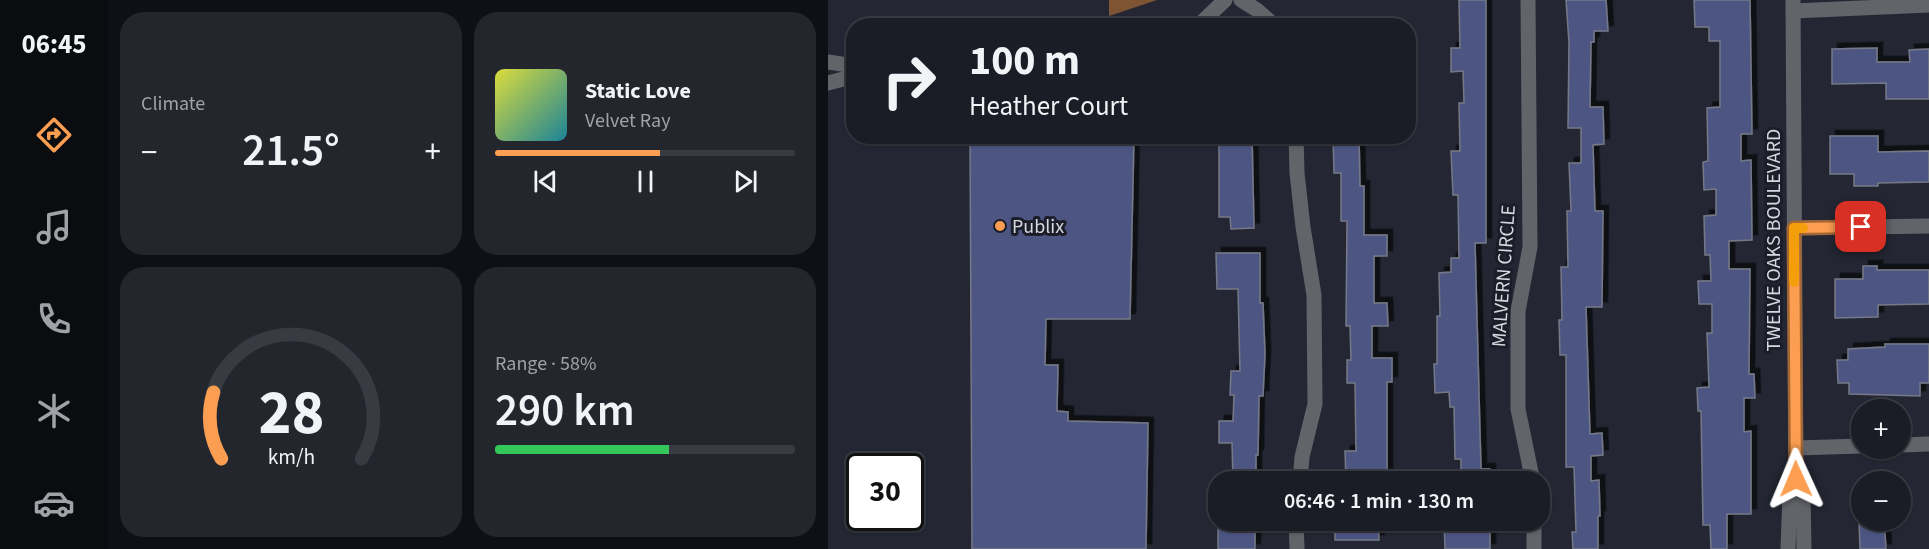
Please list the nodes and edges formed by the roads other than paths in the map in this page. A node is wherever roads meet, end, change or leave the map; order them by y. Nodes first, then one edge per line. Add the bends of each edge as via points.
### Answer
1 (1225, 0) edge
2 (1241, 0) edge
3 (1528, 0) edge
4 (1793, 5) edge
5 (1929, 5) edge
6 (1206, 18) edge
7 (1265, 18) edge
8 (828, 62) edge
9 (846, 65) edge
10 (846, 78) edge
11 (828, 83) edge
12 (1296, 144) edge
13 (1929, 226) edge
14 (1794, 228) junction
15 (1929, 444) edge
16 (1911, 445) edge
17 (1851, 446) edge
18 (1796, 448) junction
19 (1301, 471) edge
20 (1531, 471) edge
21 (1796, 479) junction
22 (1296, 531) edge
23 (1534, 531) edge
24 (1297, 549) edge
25 (1534, 549) edge
26 (1788, 549) edge
27 (1804, 549) edge

1 - 6 street
2 - 7 street
3 - 20 street, MALVERN CIRCLE via 1530,246 1518,311 1518,409
4 - 5 street
4 - 14 street, TWELVE OAKS BOULEVARD
8 - 9 street
10 - 11 street
12 - 19 street via 1314,295 1315,404
13 - 14 street
14 - 18 street, TWELVE OAKS BOULEVARD
15 - 16 street
17 - 18 street
18 - 21 street, TWELVE OAKS BOULEVARD
21 - 26 street, TWELVE OAKS BOULEVARD via 1790,494
21 - 27 street, TWELVE OAKS BOULEVARD via 1803,494
22 - 24 street
23 - 25 street

